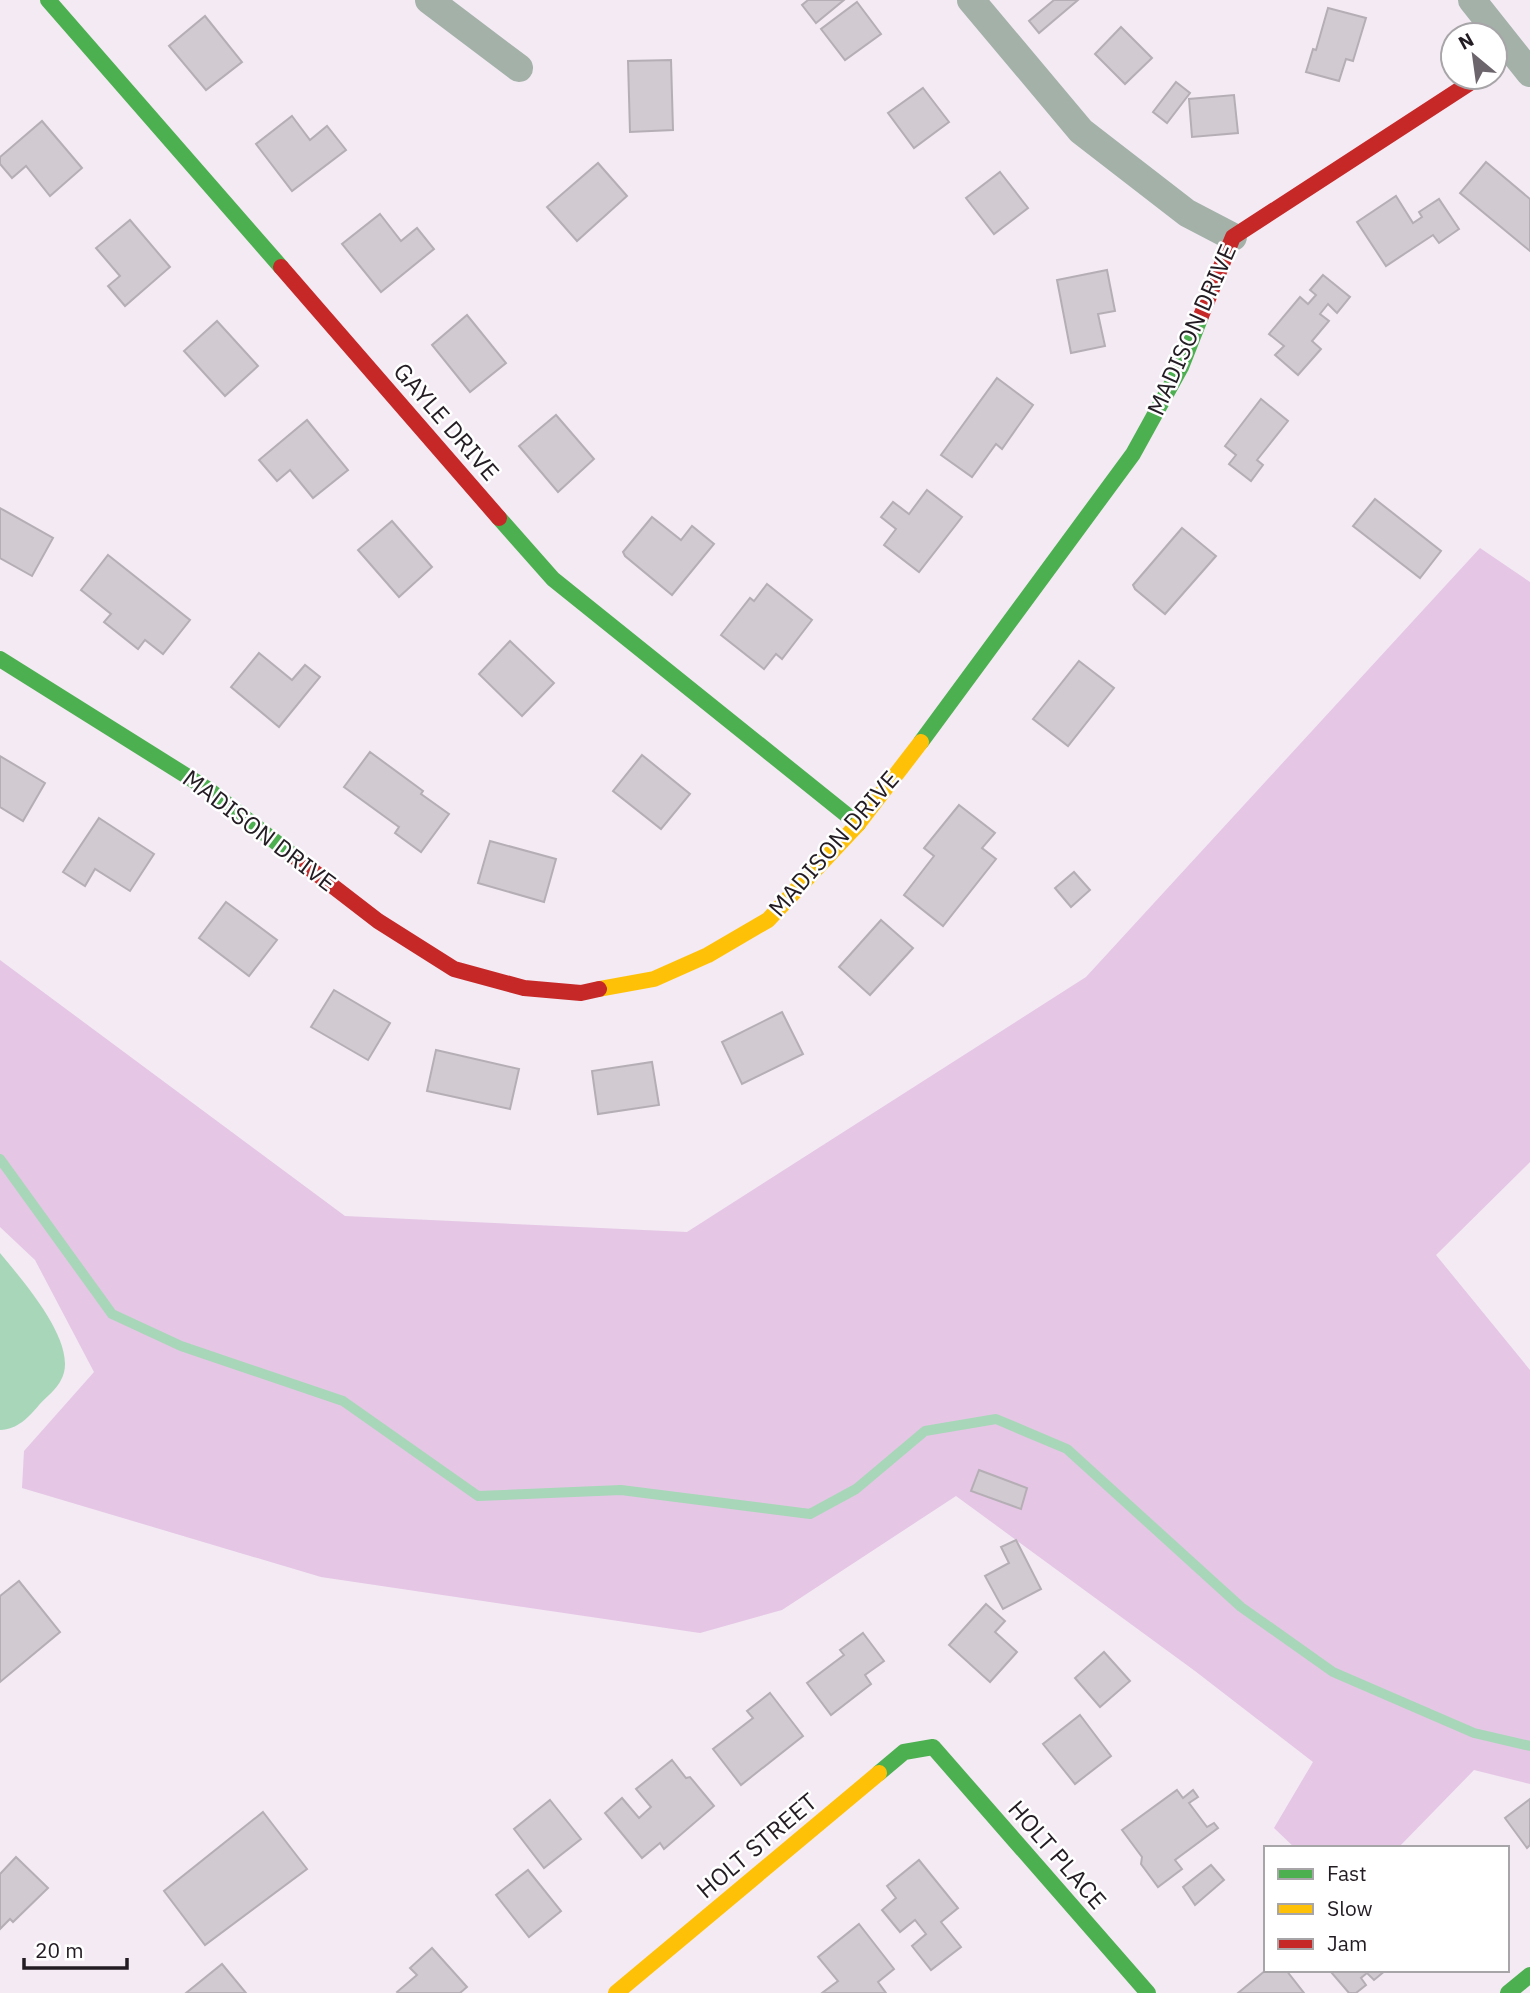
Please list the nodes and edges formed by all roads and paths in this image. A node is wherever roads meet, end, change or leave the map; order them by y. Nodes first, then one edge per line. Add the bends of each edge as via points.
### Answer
1 (48, 0) edge
2 (429, 0) edge
3 (971, 0) edge
4 (1472, 0) edge
5 (1513, 65) edge
6 (520, 68) dead end
7 (1457, 91) edge
8 (1233, 237) junction
9 (0, 660) edge
10 (858, 824) junction
11 (933, 1747) joint
12 (1530, 1975) edge
13 (616, 1993) edge
14 (1148, 1993) edge
15 (1508, 1993) edge

1 - 10 street, GAYLE DRIVE via 553,579
2 - 6 street
3 - 8 street via 1080,131 1187,213
4 - 5 street
7 - 8 street, MADISON DRIVE
8 - 10 street, MADISON DRIVE via 1181,367 1133,454
9 - 10 street, MADISON DRIVE via 209,790 378,921 454,970 524,988 581,993 654,979 708,956 768,920
11 - 13 street, HOLT STREET via 904,1752
11 - 14 street, HOLT PLACE
12 - 15 street

